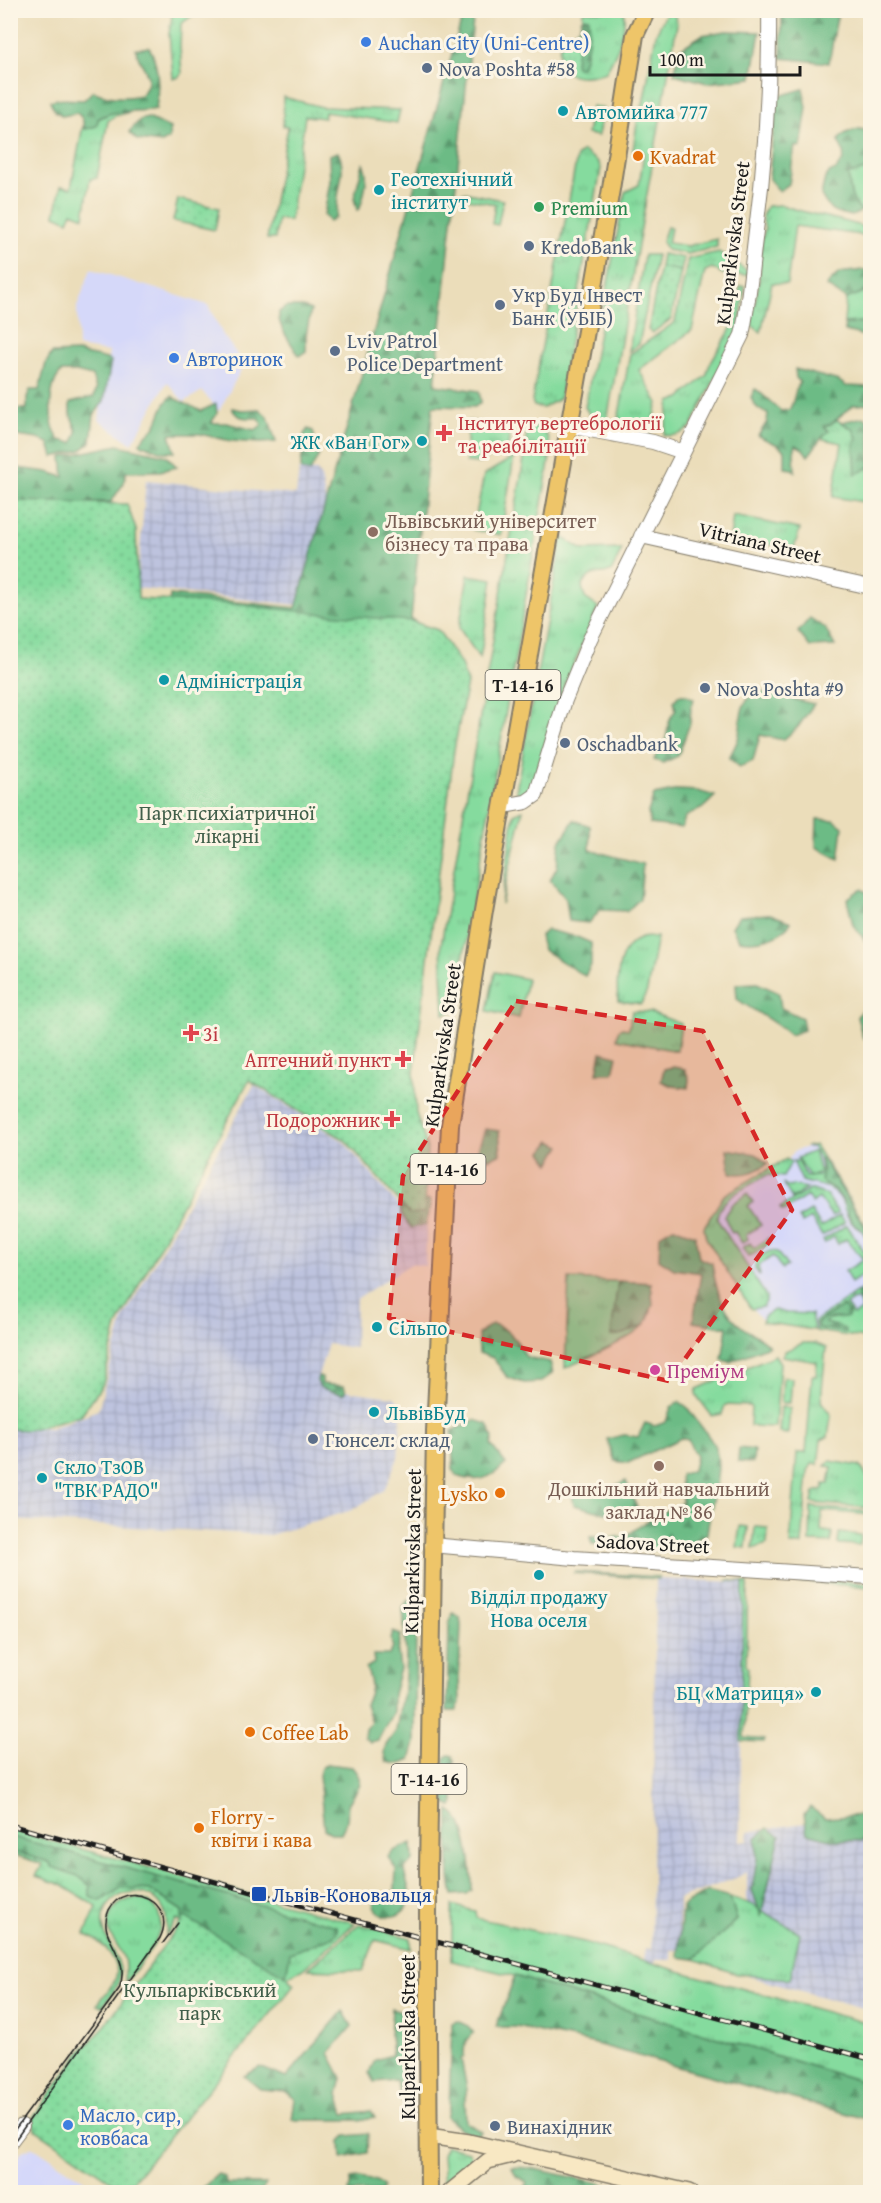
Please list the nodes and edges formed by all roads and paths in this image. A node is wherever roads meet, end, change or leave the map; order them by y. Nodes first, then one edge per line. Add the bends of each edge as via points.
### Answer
1 (631, 10) edge
2 (647, 10) edge
3 (769, 10) edge
4 (635, 35) junction
5 (569, 426) junction
6 (684, 452) junction
7 (641, 536) junction
8 (870, 587) edge
9 (503, 806) junction
10 (432, 1545) junction
11 (870, 1578) edge
12 (22, 2126) dead end
13 (428, 2136) junction
14 (10, 2142) edge
15 (469, 2142) junction
16 (518, 2154) junction
17 (478, 2168) junction
18 (429, 2193) edge
19 (450, 2193) edge
20 (689, 2193) edge

1 - 4 main road, Kulparkivska Street / Т-14-16
2 - 4 main road, Kulparkivska Street / Т-14-16
3 - 6 street, Kulparkivska Street via 762,193 747,310 742,335
4 - 5 main road, Kulparkivska Street / Т-14-16
5 - 6 street
5 - 9 main road, Kulparkivska Street / Т-14-16
6 - 7 street, Kulparkivska Street
7 - 8 street, Vitriana Street
7 - 9 street, Kulparkivska Street via 577,669 536,795 526,802
9 - 10 main road, Kulparkivska Street / Т-14-16 via 450,1125
10 - 11 street, Sadova Street
10 - 13 main road, Kulparkivska Street / Т-14-16, bridge
12 - 14 street
13 - 15 main road
13 - 18 main road, Kulparkivska Street / Т-14-16
15 - 16 main road
15 - 17 main road via 476,2152
16 - 17 main road via 498,2157
16 - 20 main road
17 - 19 main road

